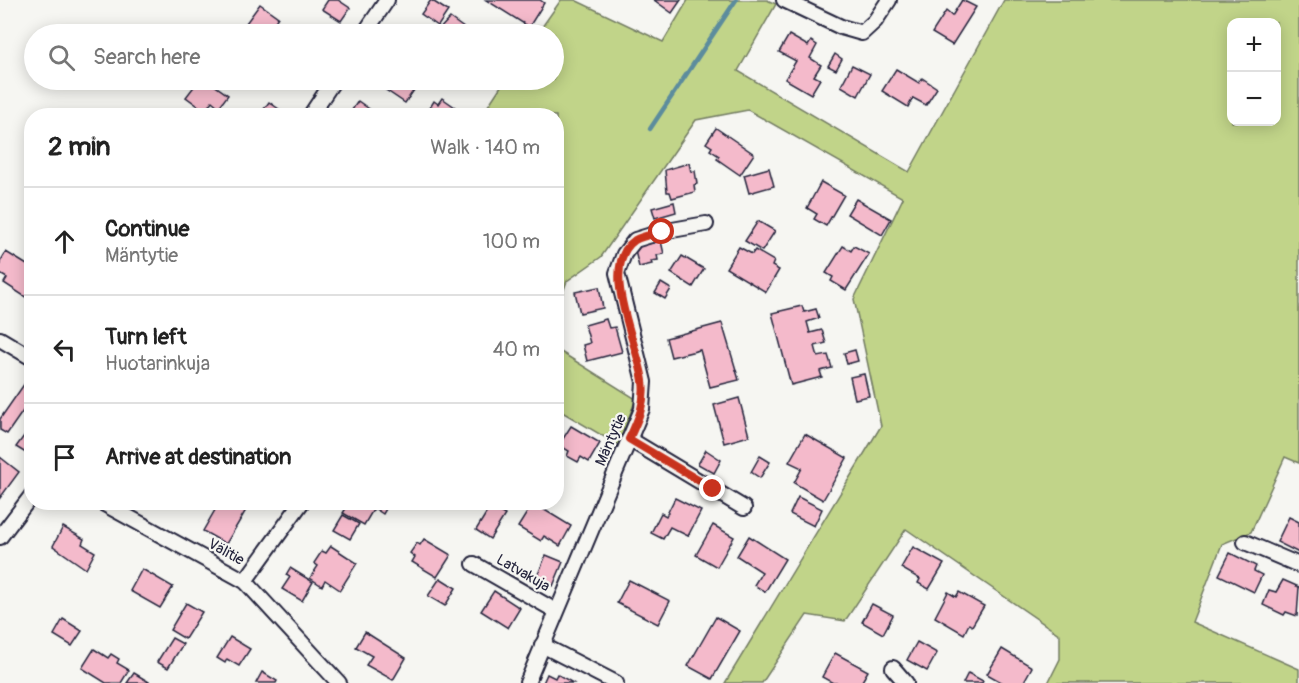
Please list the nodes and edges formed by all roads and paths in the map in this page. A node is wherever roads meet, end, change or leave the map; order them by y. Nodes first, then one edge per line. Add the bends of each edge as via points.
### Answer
1 (387, 0) edge
2 (784, 0) edge
3 (889, 0) edge
4 (371, 24) edge
5 (327, 90) edge
6 (315, 108) edge
7 (706, 224) dead end
8 (0, 339) edge
9 (24, 353) edge
10 (629, 439) junction
11 (24, 506) edge
12 (744, 508) dead end
13 (116, 510) edge
14 (296, 510) edge
15 (0, 537) edge
16 (1245, 542) dead end
17 (474, 564) dead end
18 (1299, 565) edge
19 (245, 581) junction
20 (556, 611) junction
21 (542, 645) junction
22 (893, 668) dead end
23 (339, 683) edge
24 (527, 683) edge
25 (616, 683) edge
26 (906, 683) edge

1 - 4 street
2 - 3 street via 862,33
5 - 6 street
7 - 10 street, Mäntytie via 635,240 617,273 644,382 642,409
8 - 9 street
10 - 12 street
10 - 20 street, Mäntytie
11 - 15 street
13 - 19 street, Välitie
14 - 19 street
16 - 18 street
17 - 20 street, Latvakuja
19 - 23 street, Välitie
20 - 21 street, Mäntytie
21 - 24 street, Mäntytie
21 - 25 street
22 - 26 street

